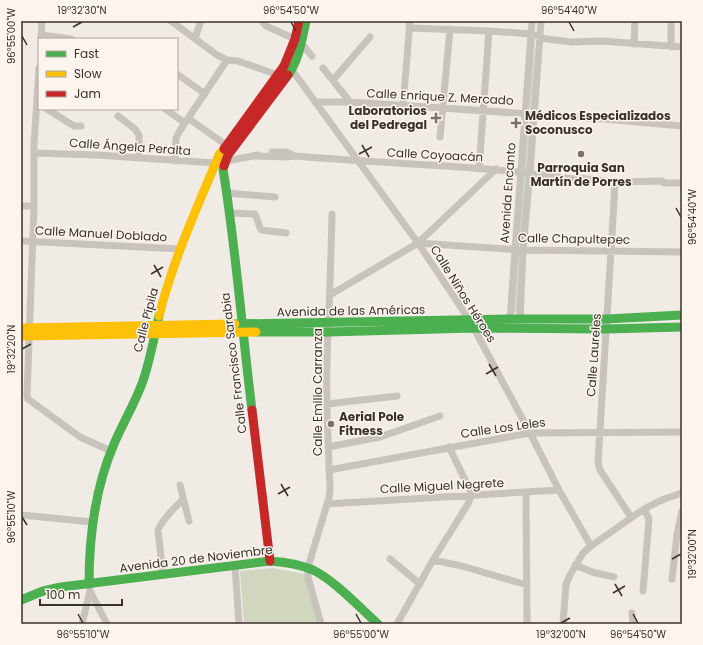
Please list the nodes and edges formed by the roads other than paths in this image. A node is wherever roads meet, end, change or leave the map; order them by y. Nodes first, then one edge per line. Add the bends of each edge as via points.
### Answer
1 (42, 21) edge
2 (171, 21) edge
3 (262, 21) edge
4 (299, 21) edge
5 (306, 21) edge
6 (532, 21) edge
7 (541, 21) edge
8 (635, 21) edge
9 (200, 24) dead end
10 (409, 24) edge
11 (671, 25) dead end
12 (450, 29) junction
13 (489, 31) junction
14 (531, 34) junction
15 (41, 37) edge
16 (370, 37) dead end
17 (539, 37) junction
18 (56, 38) edge
19 (195, 38) junction
20 (298, 41) junction
21 (634, 44) junction
22 (671, 47) junction
23 (682, 47) edge
24 (312, 56) dead end
25 (227, 60) junction
26 (323, 68) dead end
27 (292, 70) junction
28 (178, 75) edge
29 (278, 75) junction
30 (333, 80) junction
31 (205, 94) junction
32 (315, 102) junction
33 (350, 102) junction
34 (403, 106) junction
35 (38, 107) edge
36 (442, 108) junction
37 (50, 110) edge
38 (167, 110) edge
39 (484, 111) junction
40 (525, 113) junction
41 (535, 114) junction
42 (118, 116) dead end
43 (186, 121) junction
44 (81, 126) dead end
45 (682, 126) edge
46 (440, 137) dead end
47 (226, 145) junction
48 (34, 153) junction
49 (139, 158) junction
50 (175, 161) junction
51 (359, 161) junction
52 (220, 162) junction
53 (479, 169) junction
54 (496, 169) junction
55 (520, 171) junction
56 (530, 172) junction
57 (573, 179) junction
58 (665, 183) junction
59 (682, 184) edge
60 (616, 185) junction
61 (227, 192) junction
62 (275, 197) dead end
63 (21, 206) edge
64 (34, 206) junction
65 (230, 213) junction
66 (332, 214) dead end
67 (286, 233) dead end
68 (21, 241) edge
69 (33, 242) junction
70 (418, 243) junction
71 (180, 249) junction
72 (514, 249) junction
73 (523, 250) junction
74 (612, 252) junction
75 (682, 252) edge
76 (330, 295) junction
77 (682, 315) edge
78 (607, 319) junction
79 (510, 320) junction
80 (520, 320) junction
81 (472, 325) junction
82 (682, 327) edge
83 (242, 328) junction
84 (328, 328) junction
85 (156, 329) junction
86 (605, 329) junction
87 (26, 332) edge
88 (397, 396) dead end
89 (24, 397) edge
90 (327, 404) junction
91 (440, 416) dead end
92 (600, 432) junction
93 (682, 432) edge
94 (530, 433) junction
95 (328, 447) junction
96 (449, 447) junction
97 (111, 451) junction
98 (329, 470) junction
99 (180, 485) dead end
100 (559, 490) junction
101 (526, 492) junction
102 (680, 495) edge
103 (471, 496) junction
104 (184, 499) junction
105 (327, 504) junction
106 (644, 509) junction
107 (682, 511) edge
108 (21, 515) edge
109 (631, 517) junction
110 (189, 521) dead end
111 (93, 522) junction
112 (591, 546) junction
113 (390, 560) dead end
114 (433, 560) junction
115 (270, 561) junction
116 (575, 565) junction
117 (235, 566) junction
118 (308, 567) junction
119 (163, 575) junction
120 (614, 577) dead end
121 (672, 579) dead end
122 (420, 584) junction
123 (527, 585) junction
124 (90, 588) junction
125 (643, 591) dead end
126 (21, 600) edge
127 (632, 612) dead end
128 (82, 624) edge
129 (107, 624) edge
130 (239, 624) edge
131 (321, 624) edge
132 (378, 624) edge
133 (398, 624) edge
134 (527, 624) edge
135 (563, 624) edge
136 (633, 624) edge

1 - 15 street
2 - 19 street
3 - 20 street via 266,26
4 - 20 main road, Calle Pípila
5 - 20 main road, Calle Pípila
6 - 14 street, Avenida Encanto
7 - 17 street, Avenida Encanto
8 - 21 street
9 - 19 street
10 - 12 street
10 - 34 street
11 - 22 street
12 - 13 street
12 - 36 street
13 - 14 street
13 - 39 street
14 - 17 street
14 - 40 street, Avenida Encanto
15 - 18 street
16 - 30 street
17 - 21 street via 572,42 602,40
17 - 41 street, Avenida Encanto
19 - 25 street
20 - 24 street
20 - 27 main road, Calle Pípila
20 - 29 main road, Calle Pípila
21 - 22 street
22 - 23 street
25 - 29 street via 238,61
25 - 31 street
26 - 30 street
27 - 32 street, Calle Niños Héroes
27 - 52 main road, Calle Pípila
28 - 31 street
29 - 47 main road, Calle Pípila
30 - 33 street
31 - 43 street
32 - 33 street, Calle Enrique Z. Mercado
32 - 51 street, Calle Niños Héroes
33 - 34 street, Calle Enrique Z. Mercado
34 - 36 street, Calle Enrique Z. Mercado
35 - 48 street
36 - 39 street, Calle Enrique Z. Mercado
36 - 46 street
37 - 44 street via 74,126
38 - 43 street
39 - 40 street, Calle Enrique Z. Mercado
39 - 53 street
40 - 41 street, Calle Enrique Z. Mercado
40 - 55 street, Avenida Encanto
41 - 45 street, Calle Enrique Z. Mercado
41 - 56 street, Avenida Encanto
42 - 49 street via 139,134
43 - 47 street
43 - 50 street via 176,138
47 - 52 main road, Calle Pípila via 219,155
48 - 49 street, Calle Ángela Peralta
48 - 64 street
49 - 50 street, Calle Ángela Peralta
50 - 52 street, Calle Ángela Peralta
51 - 52 street, Calle Coyoacán via 255,156
51 - 53 street, Calle Coyoacán
51 - 70 street, Calle Niños Héroes
52 - 61 main road, Calle Francisco Sarabia
52 - 71 main road, Calle Pípila
53 - 54 street, Calle Coyoacán
54 - 55 street, Calle Coyoacán
54 - 70 street
55 - 56 street, Calle Coyoacán
55 - 72 street, Avenida Encanto
56 - 57 street, Calle Coyoacán
56 - 73 street, Avenida Encanto
57 - 58 street, Calle Coyoacán
57 - 60 street, Calle Coyoacán
58 - 59 street, Calle Coyoacán
58 - 60 street, Calle Coyoacán
60 - 74 street, Calle Laureles
61 - 62 street
61 - 65 main road, Calle Francisco Sarabia
63 - 64 street
64 - 69 street
65 - 67 street via 255,214 261,230
65 - 83 main road, Calle Francisco Sarabia
66 - 76 street, Calle Emilio Carranza
68 - 69 street, Calle Manuel Doblado
69 - 71 street, Calle Manuel Doblado
69 - 87 street
70 - 72 street, Calle Chapultepec
70 - 76 street
70 - 81 street, Calle Niños Héroes
71 - 85 main road, Calle Pípila via 165,292
72 - 73 street, Calle Chapultepec
72 - 79 street, Avenida Encanto
73 - 74 street, Calle Chapultepec
73 - 80 street, Avenida Encanto
74 - 75 street, Calle Chapultepec
74 - 78 street, Calle Laureles
76 - 84 street, Calle Emilio Carranza
77 - 78 main road, Avenida de las Américas
78 - 80 main road, Avenida de las Américas
78 - 86 street, Calle Laureles
79 - 80 main road, Avenida de las Américas
79 - 81 main road, Avenida de las Américas
81 - 84 main road, Avenida de las Américas
81 - 86 main road, Avenida de las Américas
81 - 94 street, Calle Niños Héroes
82 - 86 main road, Avenida de las Américas
83 - 84 main road, Avenida de las Américas
83 - 85 main road, Avenida de las Américas
83 - 115 main road, Calle Francisco Sarabia
84 - 90 street, Calle Emilio Carranza
85 - 87 main road, Avenida de las Américas
85 - 97 main road, Calle Pípila via 143,381
86 - 92 street, Calle Laureles
87 - 89 street
88 - 90 street
89 - 97 street via 80,437
90 - 95 street, Calle Emilio Carranza
91 - 95 street via 380,437
92 - 93 street, Calle Los Leles
92 - 94 street, Calle Los Leles
92 - 109 street, Calle Laureles via 600,470
94 - 96 street, Calle Los Leles
94 - 100 street, Calle Niños Héroes
95 - 98 street, Calle Emilio Carranza
96 - 98 street, Calle Los Leles
96 - 103 street
97 - 111 main road, Calle Pípila via 99,490
98 - 105 street, Calle Emilio Carranza via 330,489
99 - 104 street
100 - 101 street, Calle Miguel Negrete
100 - 112 street, Calle Niños Héroes
101 - 103 street, Calle Miguel Negrete
101 - 123 street
102 - 106 street via 664,499
103 - 105 street, Calle Miguel Negrete
103 - 114 street
104 - 110 street
104 - 119 street via 158,530
105 - 118 street, Calle Emilio Carranza
106 - 109 street
106 - 125 street via 649,519
107 - 121 street
108 - 111 street
109 - 112 street
111 - 124 main road, Calle Pípila via 89,561
112 - 116 street
113 - 122 street
114 - 122 street
114 - 123 street
115 - 117 main road, Avenida 20 de Noviembre
115 - 118 main road, Avenida 20 de Noviembre
116 - 120 street
116 - 135 street via 566,584
117 - 119 main road, Avenida 20 de Noviembre
117 - 130 street
118 - 131 street via 308,577
118 - 132 main road, Avenida 20 de Noviembre via 325,578
119 - 124 main road, Avenida 20 de Noviembre
122 - 133 street
123 - 134 street
124 - 126 main road, Avenida 20 de Noviembre via 61,587
124 - 128 street, Calle Pípila
124 - 129 street
127 - 136 street

